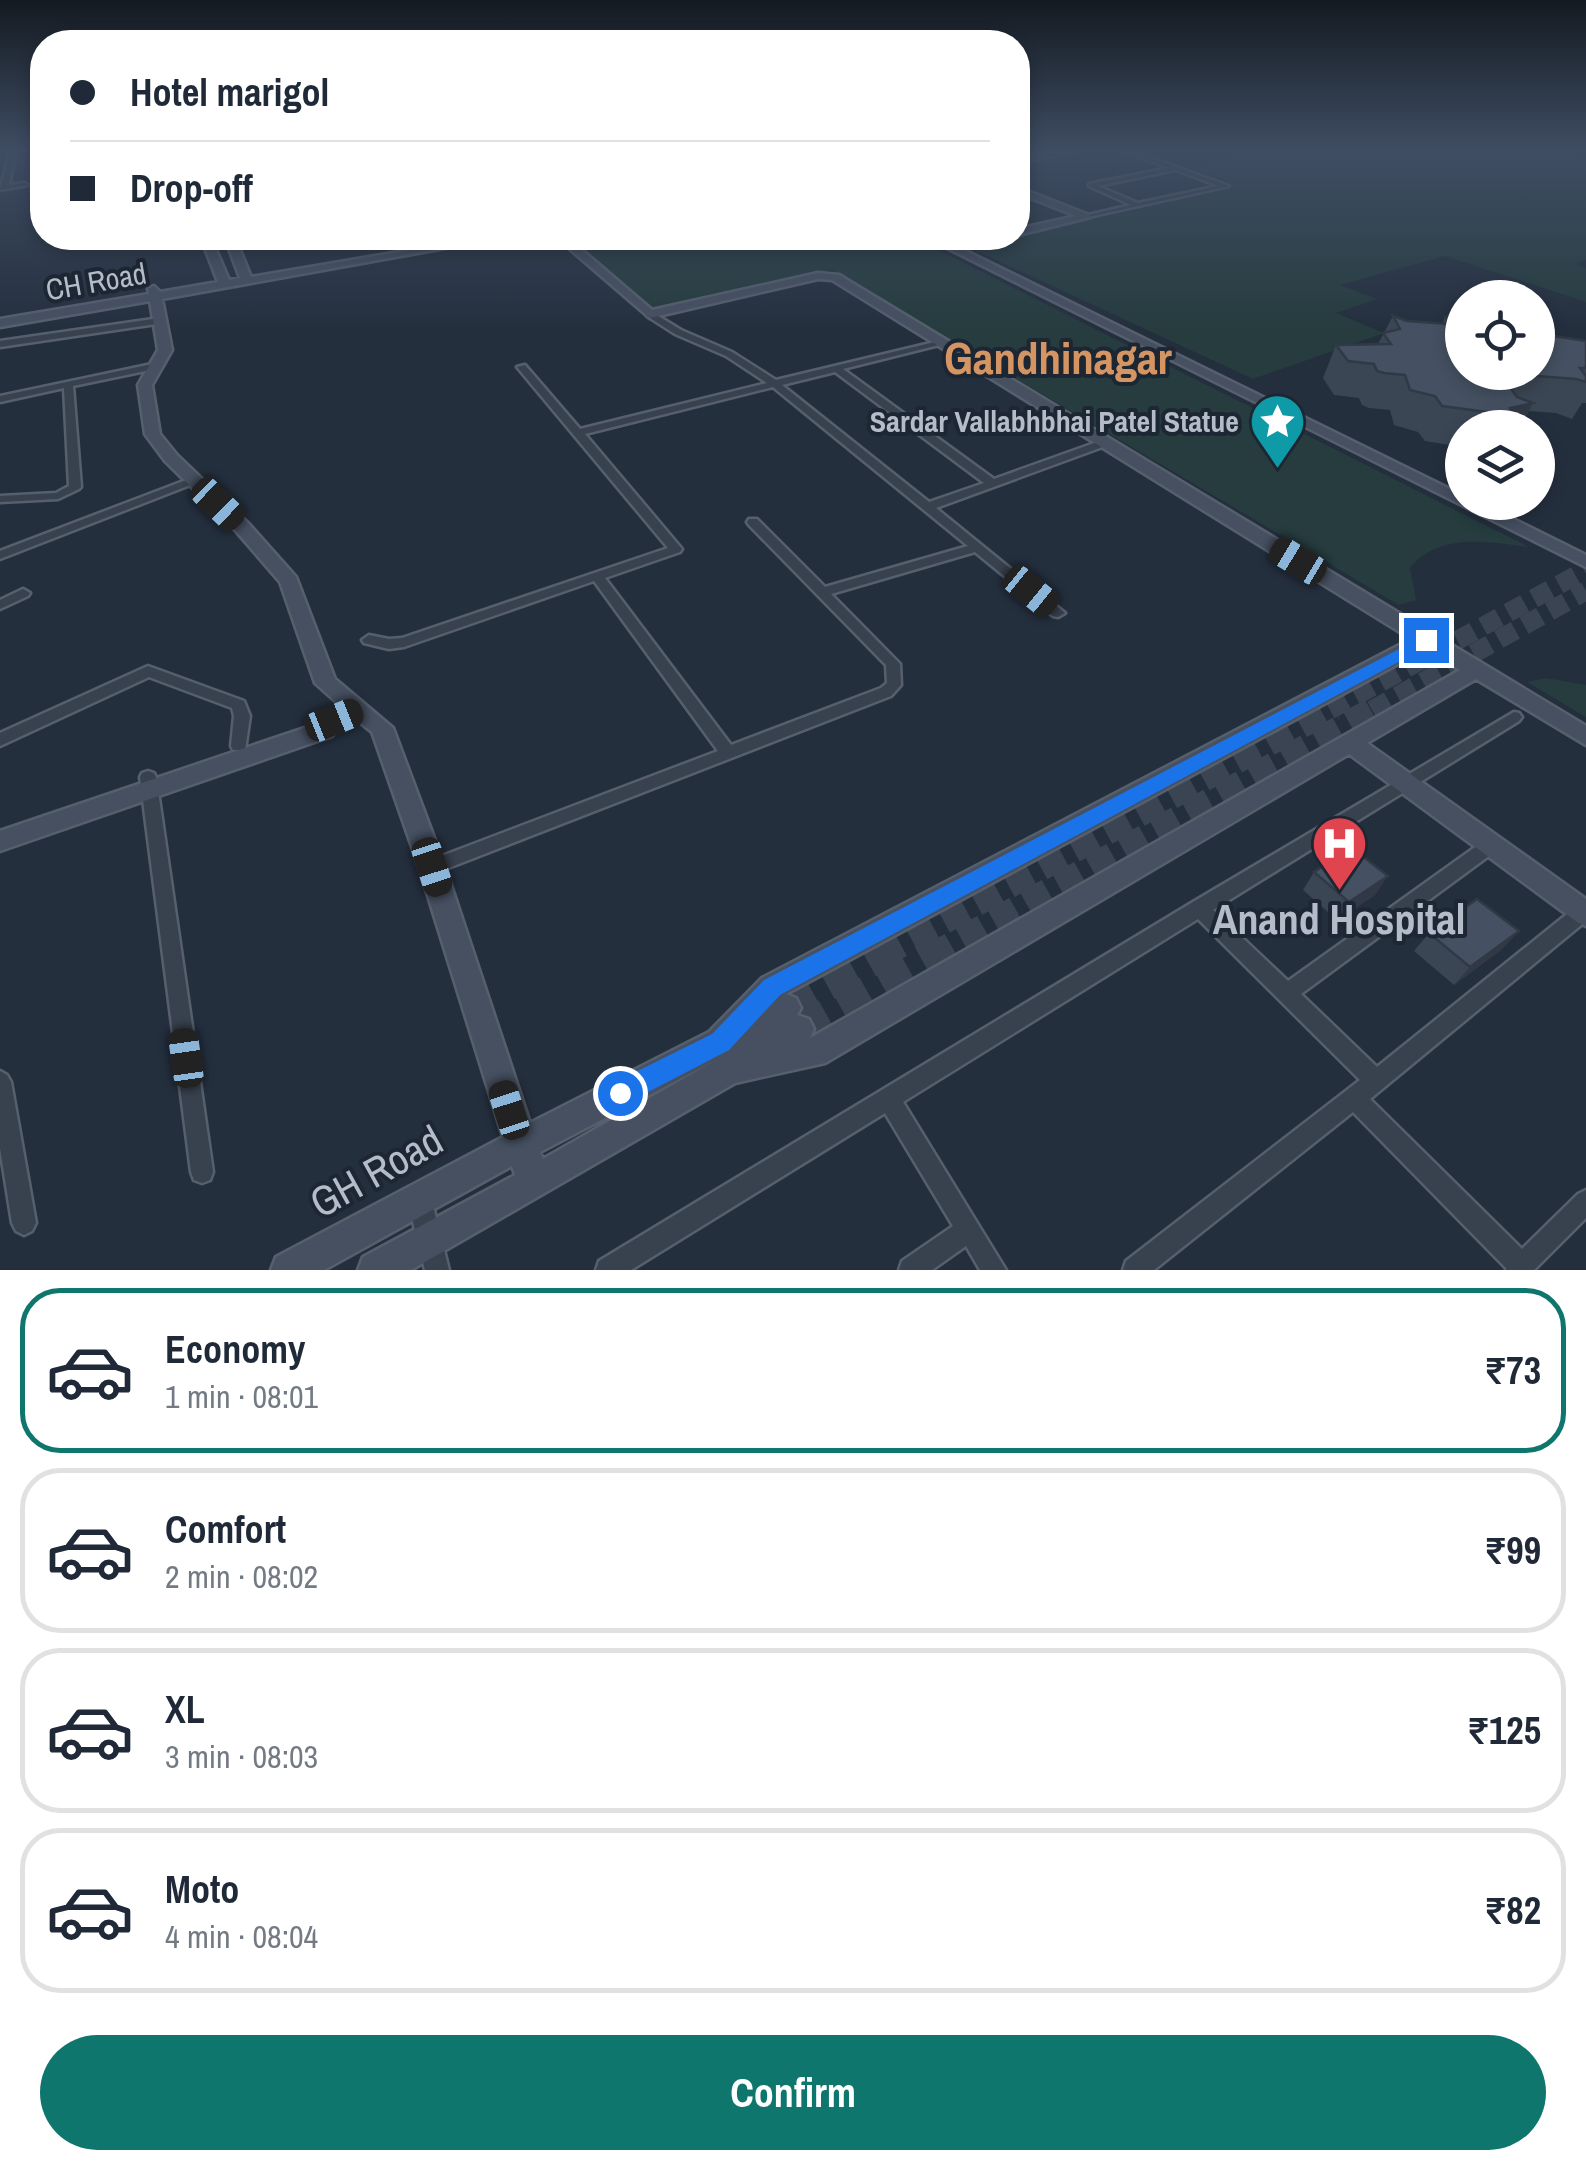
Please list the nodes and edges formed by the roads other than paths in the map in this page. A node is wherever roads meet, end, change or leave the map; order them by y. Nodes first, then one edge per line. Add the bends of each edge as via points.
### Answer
1 (1069, 210) edge
2 (1117, 210) edge
3 (1086, 217) junction
4 (1030, 229) edge
5 (211, 250) edge
6 (235, 250) edge
7 (396, 250) edge
8 (419, 250) edge
9 (576, 250) edge
10 (956, 250) edge
11 (246, 277) junction
12 (223, 281) junction
13 (155, 293) junction
14 (650, 314) junction
15 (0, 315) edge
16 (160, 321) junction
17 (0, 323) edge
18 (940, 342) junction
19 (0, 344) edge
20 (157, 366) junction
21 (522, 367) dead end
22 (838, 370) junction
23 (777, 385) junction
24 (69, 386) junction
25 (0, 399) edge
26 (578, 433) junction
27 (1104, 444) junction
28 (194, 480) junction
29 (993, 484) junction
30 (1445, 493) edge
31 (0, 499) edge
32 (930, 506) junction
33 (1502, 520) edge
34 (753, 522) dead end
35 (977, 547) junction
36 (0, 555) edge
37 (1584, 559) edge
38 (597, 576) junction
39 (23, 592) dead end
40 (823, 592) junction
41 (0, 605) edge
42 (1058, 613) dead end
43 (369, 640) dead end
44 (1426, 640) junction
45 (1476, 670) junction
46 (359, 710) junction
47 (1514, 717) dead end
48 (334, 720) junction
49 (1586, 737) edge
50 (0, 740) edge
51 (1350, 742) junction
52 (239, 746) junction
53 (728, 753) junction
54 (1404, 782) junction
55 (149, 783) junction
56 (0, 827) edge
57 (0, 841) edge
58 (1491, 845) junction
59 (432, 867) junction
60 (1199, 908) junction
61 (1584, 913) edge
62 (1286, 994) junction
63 (792, 1019) tunnel mouth
64 (725, 1056) junction
65 (1376, 1081) junction
66 (0, 1084) edge
67 (888, 1098) junction
68 (1354, 1098) junction
69 (520, 1144) junction
70 (202, 1172) dead end
71 (534, 1183) junction
72 (419, 1197) junction
73 (1586, 1202) edge
74 (24, 1222) dead end
75 (968, 1230) junction
76 (433, 1254) edge
77 (1520, 1268) edge
78 (289, 1270) edge
79 (376, 1270) edge
80 (608, 1270) edge
81 (911, 1270) edge
82 (994, 1270) edge
83 (1135, 1270) edge

1 - 3 street
2 - 3 street
3 - 4 street
5 - 12 street
6 - 11 street
7 - 11 street, CH Road
8 - 11 street, CH Road
9 - 14 street
10 - 30 street
11 - 12 street, CH Road
12 - 13 street, CH Road
13 - 15 street, CH Road
13 - 16 street
13 - 17 street, CH Road
14 - 18 street via 826,275
14 - 23 street
16 - 19 street
16 - 20 street via 165,350
18 - 22 street
18 - 27 street
20 - 24 street
20 - 28 street via 145,385 154,434
21 - 26 street
22 - 23 street
22 - 29 street
23 - 26 street
23 - 32 street
24 - 25 street
24 - 31 street via 74,487 58,496
26 - 38 street via 676,549
27 - 29 street
27 - 44 street
28 - 36 street
28 - 46 street via 289,581 326,682
29 - 32 street
32 - 35 street
33 - 37 street
34 - 40 street
35 - 40 street
35 - 42 street
38 - 43 street via 404,642
38 - 53 street
39 - 41 street
40 - 53 street via 893,664 894,685
44 - 45 street
44 - 64 street via 772,988
45 - 49 street
45 - 51 street
46 - 48 street
46 - 59 street via 382,728
47 - 54 street
48 - 52 street via 319,718
48 - 55 street via 324,730
50 - 52 street via 148,671 239,705
51 - 54 street
51 - 64 street via 814,1052
52 - 55 street
53 - 59 street
54 - 58 street
54 - 60 street
55 - 56 street
55 - 57 street
55 - 70 street
58 - 61 street
58 - 62 street
59 - 69 street
60 - 62 street
60 - 67 street
61 - 65 street
62 - 65 street
63 - 64 street
64 - 69 street, GH Road
64 - 71 street
65 - 68 street
66 - 74 street
67 - 75 street
67 - 80 street
68 - 77 street
68 - 83 street
69 - 71 street
69 - 72 street, GH Road
71 - 76 street
72 - 76 street
72 - 78 street, GH Road
73 - 77 street
75 - 81 street
75 - 82 street
76 - 79 street

